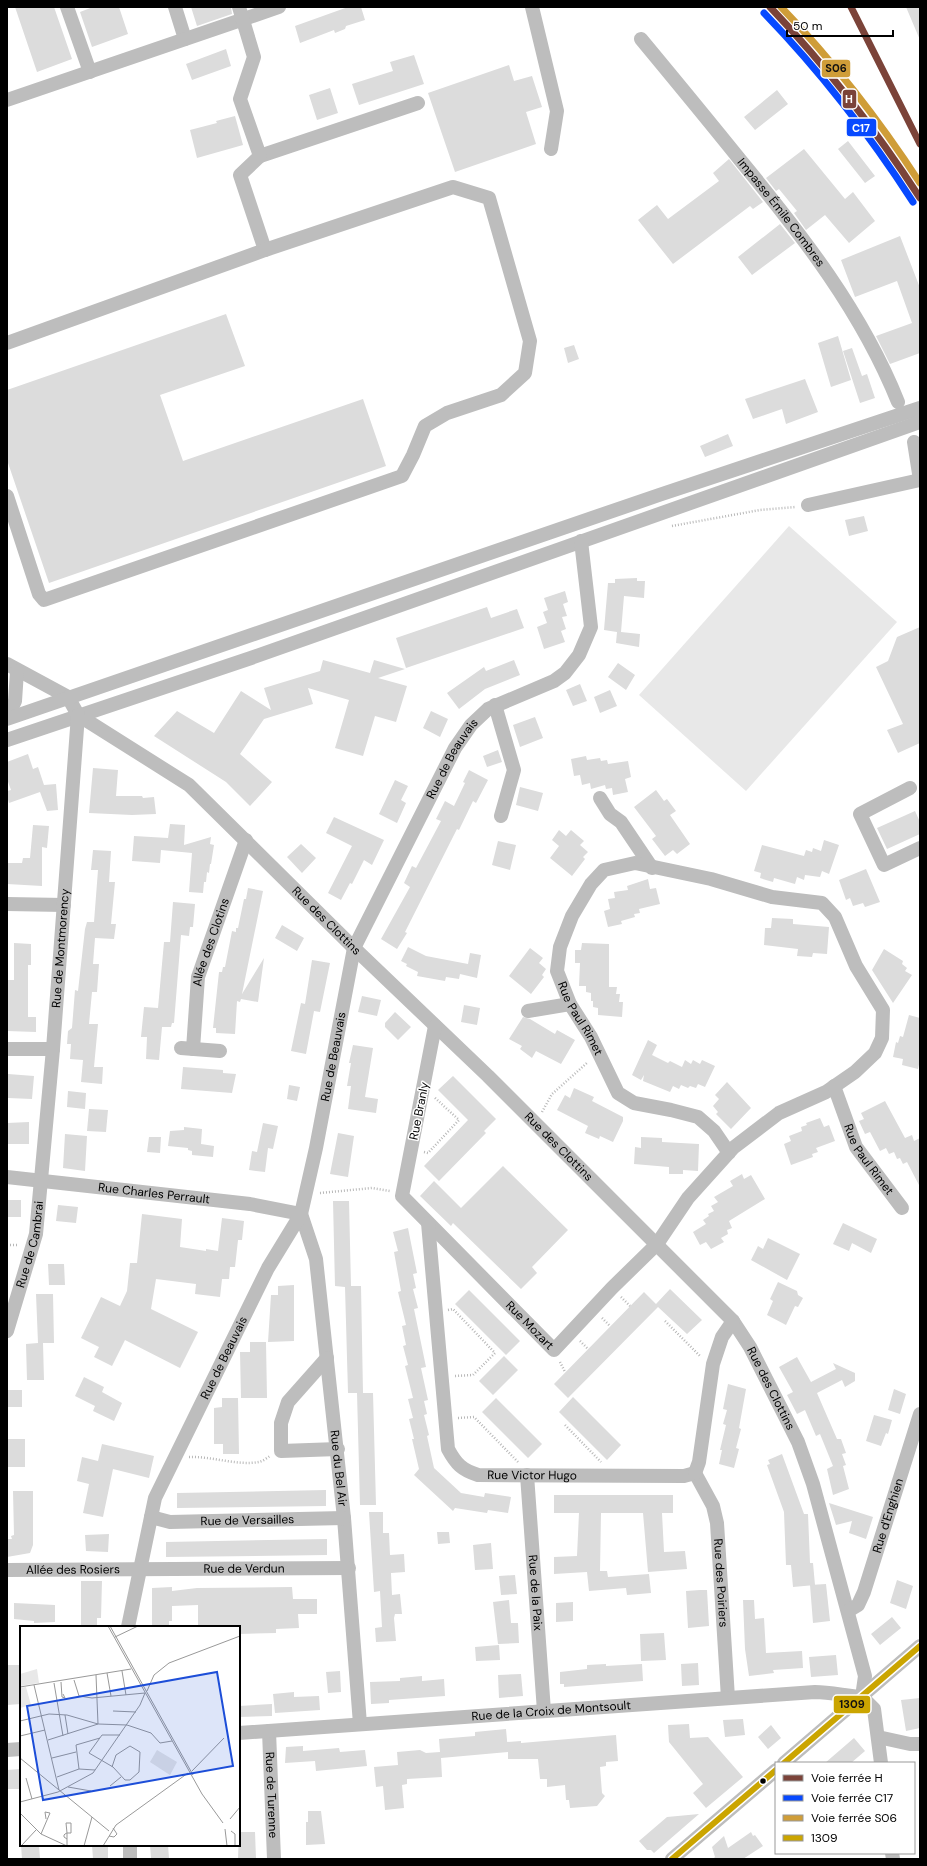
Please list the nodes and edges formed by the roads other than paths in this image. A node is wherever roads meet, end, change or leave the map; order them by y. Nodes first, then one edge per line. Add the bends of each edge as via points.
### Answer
1 (67, 7) edge
2 (175, 7) edge
3 (279, 7) edge
4 (532, 7) edge
5 (241, 13) edge
6 (185, 39) junction
7 (641, 39) dead end
8 (90, 72) junction
9 (7, 100) edge
10 (418, 103) dead end
11 (551, 149) dead end
12 (260, 156) junction
13 (265, 250) junction
14 (7, 343) edge
15 (898, 402) dead end
16 (920, 408) edge
17 (920, 422) edge
18 (914, 442) dead end
19 (920, 480) edge
20 (7, 496) edge
21 (808, 505) road end
22 (581, 541) junction
23 (12, 667) edge
24 (53, 690) junction
25 (68, 697) junction
26 (50, 705) junction
27 (495, 705) junction
28 (78, 715) junction
29 (7, 718) edge
30 (7, 739) edge
31 (910, 788) dead end
32 (600, 798) dead end
33 (501, 816) dead end
34 (246, 840) junction
35 (920, 848) edge
36 (652, 868) junction
37 (7, 904) edge
38 (64, 905) junction
39 (354, 948) junction
40 (570, 1004) junction
41 (528, 1011) dead end
42 (435, 1026) junction
43 (7, 1049) edge
44 (53, 1049) junction
45 (220, 1051) dead end
46 (834, 1086) junction
47 (729, 1153) junction
48 (7, 1177) edge
49 (42, 1180) junction
50 (403, 1194) joint
51 (902, 1208) dead end
52 (301, 1214) junction
53 (428, 1223) junction
54 (657, 1244) junction
55 (733, 1321) junction
56 (7, 1331) edge
57 (327, 1358) junction
58 (920, 1414) edge
59 (338, 1449) junction
60 (695, 1473) junction
61 (529, 1475) junction
62 (151, 1517) junction
63 (344, 1518) junction
64 (349, 1568) junction
65 (7, 1570) edge
66 (138, 1570) junction
67 (848, 1611) junction
68 (128, 1626) edge
69 (920, 1646) edge
70 (862, 1697) junction
71 (728, 1698) junction
72 (544, 1711) junction
73 (360, 1724) junction
74 (269, 1731) junction
75 (240, 1733) edge
76 (878, 1737) junction
77 (920, 1744) edge
78 (20, 1749) edge
79 (7, 1750) edge
80 (785, 1762) edge
81 (881, 1762) edge
82 (775, 1771) edge
83 (130, 1846) edge
84 (130, 1859) edge
85 (274, 1859) edge
86 (672, 1859) edge

1 - 8 street
2 - 6 street
3 - 5 street
4 - 11 street via 557,111
5 - 6 street
5 - 12 street via 254,57 240,99
6 - 8 street
7 - 15 street, Impasse Émile Combres via 789,220 837,286 888,378
8 - 9 street
10 - 12 street
12 - 13 street via 240,175
13 - 14 street
13 - 20 street via 453,187 489,198 530,340 525,373 501,395 447,413 425,426 402,476 44,600 39,594
16 - 25 street
17 - 22 street
18 - 19 street
19 - 21 street
22 - 27 street, Rue de Beauvais via 591,627 579,655 565,673 554,681
22 - 28 street via 259,655
23 - 24 street
23 - 29 street via 14,701
24 - 25 street
24 - 26 street
25 - 26 street
25 - 28 street
26 - 29 street
26 - 30 street via 34,721
27 - 33 street via 514,770
27 - 39 street, Rue de Beauvais via 471,725 454,748
28 - 30 street
28 - 34 street, Rue des Clottins via 189,785
28 - 38 street, Rue de Montmorency
31 - 35 street via 860,814 884,865
32 - 36 street via 610,814 621,822
34 - 39 street, Rue des Clottins
34 - 45 street, Allée des Clotins via 198,977 187,1048
36 - 40 street, Rue Paul Rimet via 635,863 604,870 591,884 572,916 560,947 557,971
36 - 46 street, Rue Paul Rimet via 711,879 772,897 822,903 835,917 856,966 883,1010 882,1038 875,1053 855,1072
37 - 38 street
38 - 44 street, Rue de Montmorency
39 - 42 street, Rue des Clottins
39 - 52 street, Rue de Beauvais
40 - 41 street
40 - 47 street, Rue Paul Rimet via 591,1037 618,1093 634,1103 698,1117 714,1131
42 - 50 street, Rue Branly
42 - 54 street, Rue des Clottins
43 - 44 street
44 - 49 street, Rue de Montmorency
46 - 47 street, Rue Paul Rimet via 780,1112
46 - 51 street, Rue Paul Rimet via 856,1147
47 - 54 street, Rue Paul Rimet via 688,1198
48 - 49 street, Rue Charles Perrault
49 - 52 street, Rue Charles Perrault via 250,1204
49 - 56 street, Rue de Cambrai via 34,1244
50 - 53 street, Rue Mozart
52 - 57 street, Rue du Bel Air via 316,1259
52 - 62 street, Rue de Beauvais via 268,1268 155,1498
53 - 54 street, Rue Mozart via 554,1350
53 - 61 street, Rue Victor Hugo via 448,1449 455,1463 465,1471 478,1475
54 - 55 street, Rue des Clottins
55 - 60 street via 722,1337 712,1368 699,1462
55 - 67 street, Rue des Clottins via 750,1347 798,1442 813,1484
57 - 59 street, Rue du Bel Air
57 - 59 street via 288,1402 281,1423 281,1451
58 - 67 street, Rue d'Enghien via 864,1592 858,1605
59 - 63 street, Rue du Bel Air
60 - 61 street, Rue Victor Hugo via 684,1476
60 - 71 street, Rue des Poiriers via 712,1506 717,1523
61 - 72 street, Rue de la Paix
62 - 63 street, Rue de Versailles via 170,1522
62 - 66 street, Rue de Beauvais
63 - 64 street, Rue du Bel Air
64 - 66 street, Rue de Verdun
64 - 73 street, Rue du Bel Air
65 - 66 street, Allée des Rosiers
66 - 68 street, Rue de Beauvais
67 - 70 street, Rue des Clottins via 866,1676
69 - 70 street
70 - 71 street, Rue de la Croix de Montsoult via 840,1696 829,1692
70 - 76 street via 874,1709
70 - 80 street
71 - 72 street, Rue de la Croix de Montsoult
72 - 73 street, Rue de la Croix de Montsoult
73 - 74 street, Rue de la Croix de Montsoult
74 - 75 street, Rue de la Croix de Montsoult
74 - 85 street, Rue de Turenne
76 - 77 street
76 - 81 street
78 - 79 street
82 - 86 street
83 - 84 street

